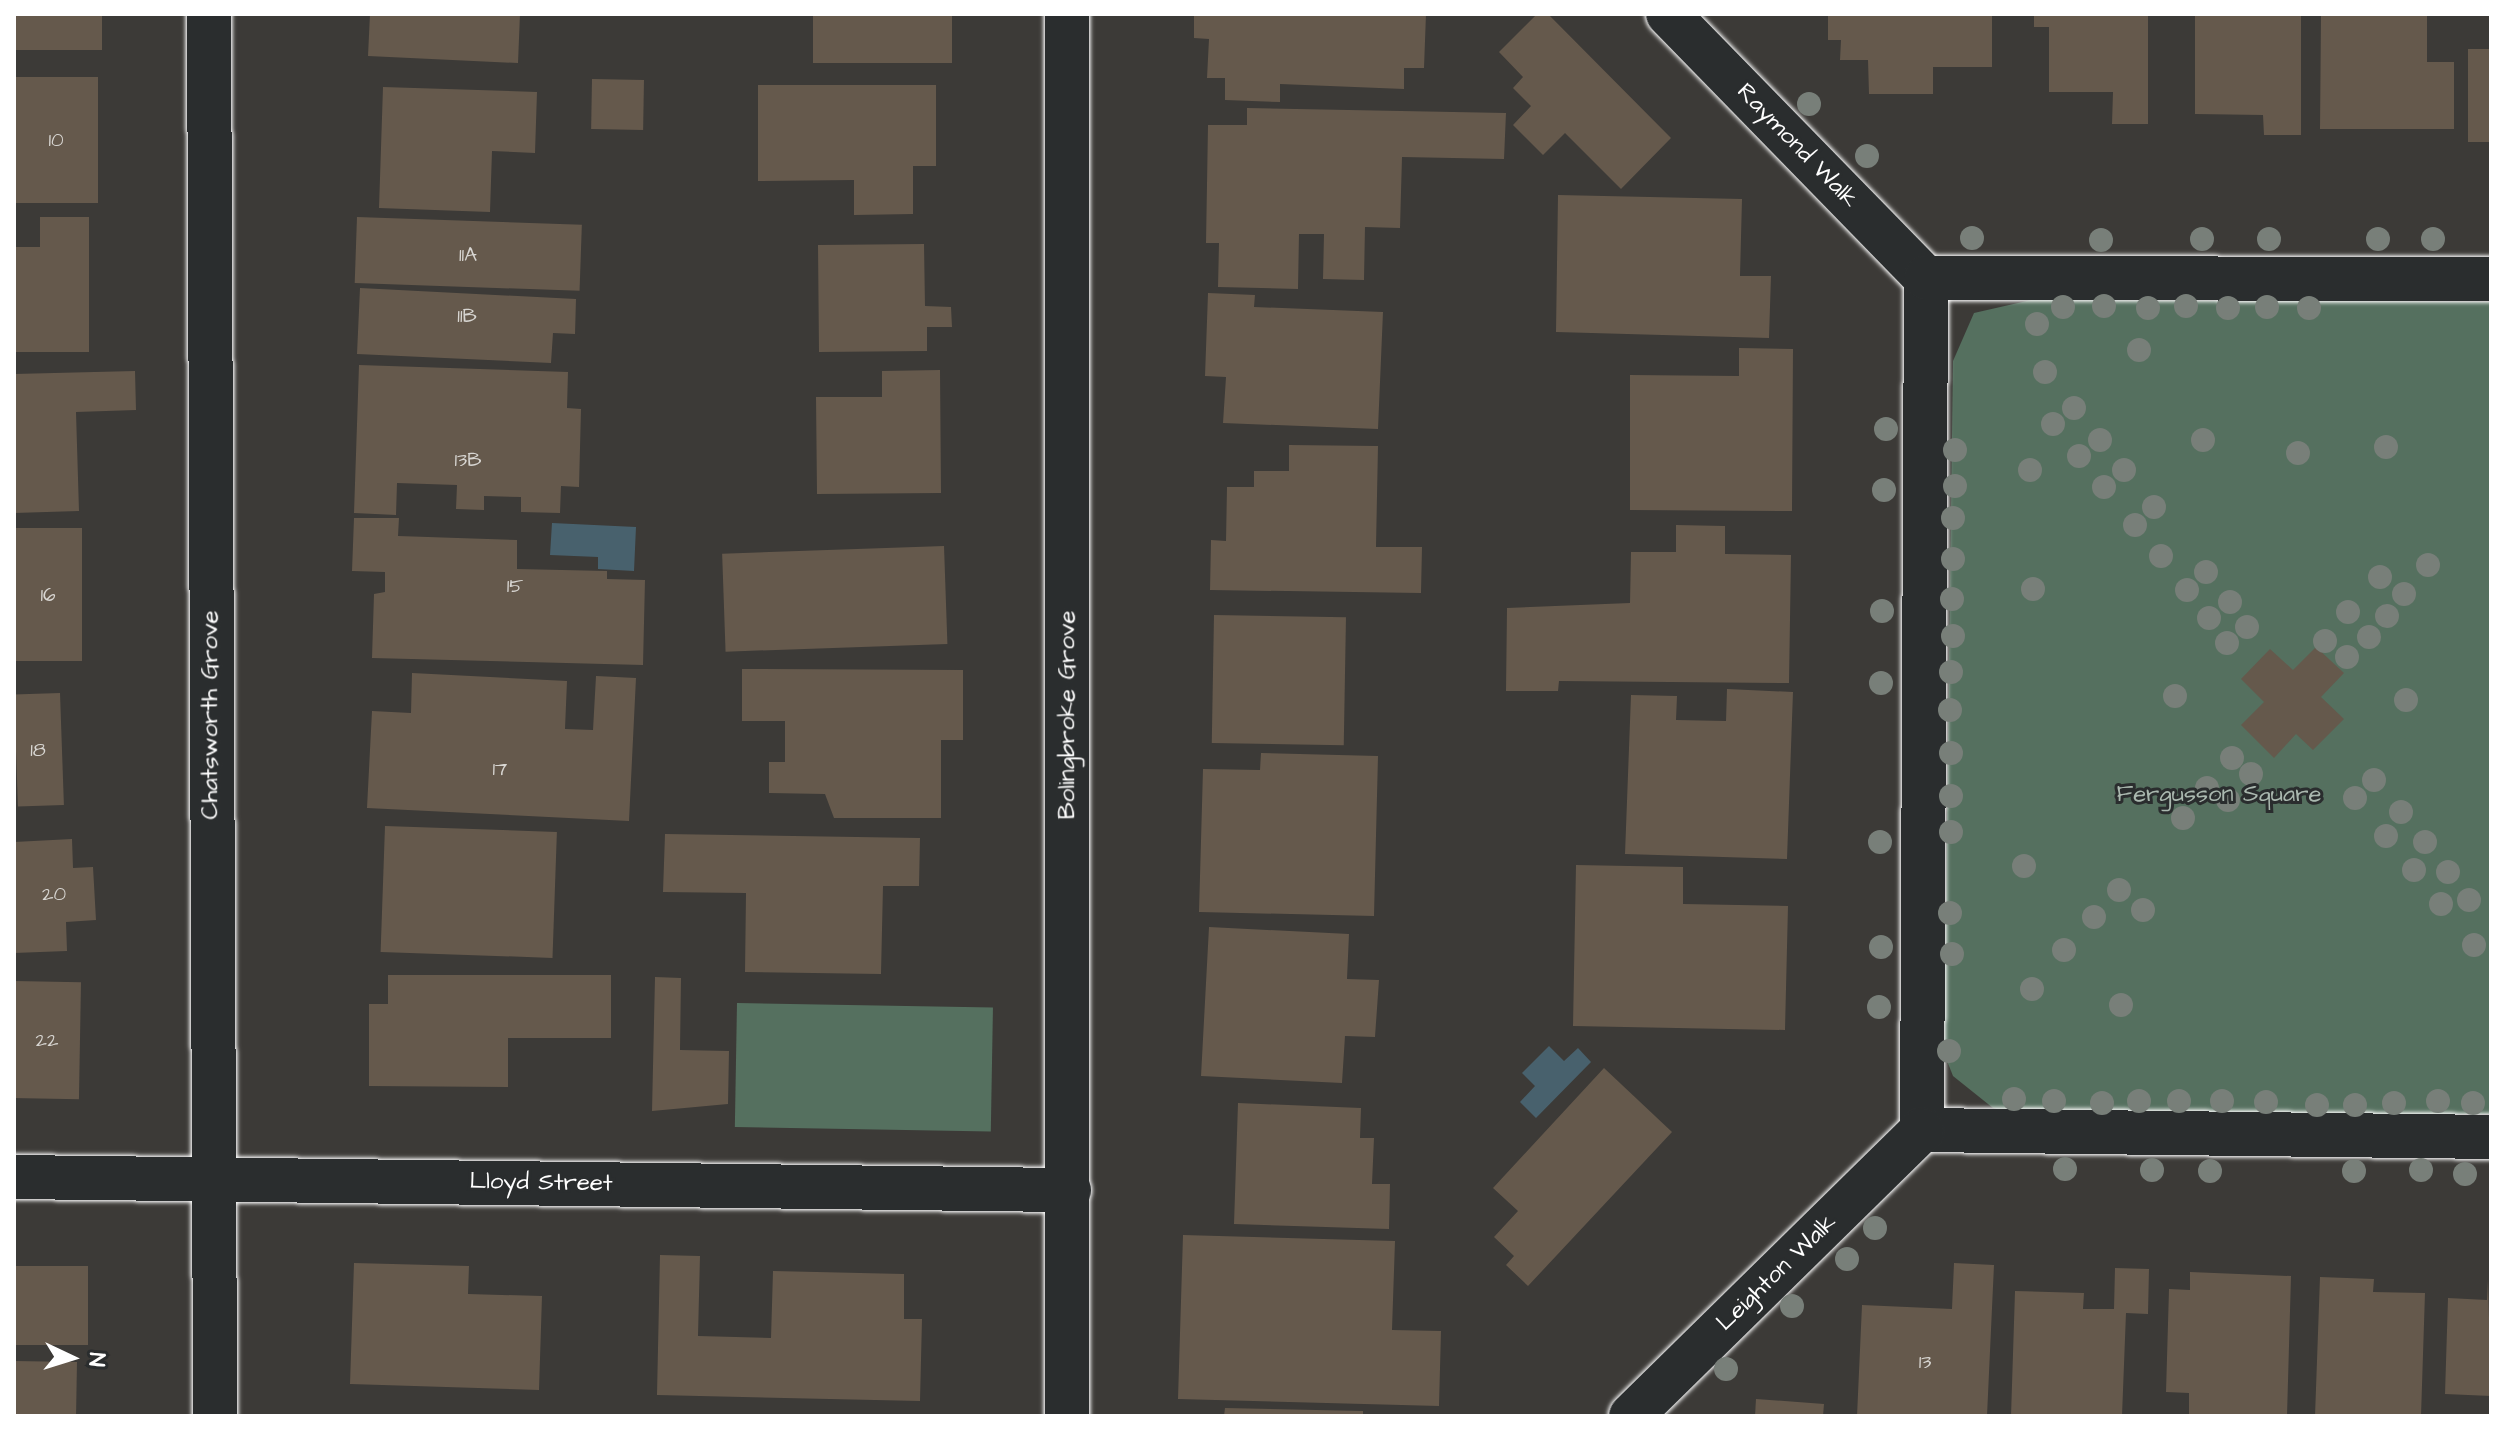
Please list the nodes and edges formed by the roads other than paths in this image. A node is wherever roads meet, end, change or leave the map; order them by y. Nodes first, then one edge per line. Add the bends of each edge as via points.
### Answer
1 (209, 14) edge
2 (1067, 14) edge
3 (1668, 14) edge
4 (1926, 278) junction
5 (2491, 279) edge
6 (1922, 1130) junction
7 (2491, 1137) edge
8 (14, 1177) edge
9 (213, 1178) junction
10 (1069, 1190) junction
11 (215, 1416) edge
12 (1067, 1416) edge
13 (1631, 1416) edge

1 - 9 street, Chatsworth Grove
2 - 10 street, Bolingbroke Grove
3 - 4 street, Raymond Walk
4 - 5 street
4 - 6 street
6 - 7 street
6 - 13 street, Leighton Walk
8 - 9 street, Lloyd Street
9 - 10 street, Lloyd Street
9 - 11 street, Chatsworth Grove
10 - 12 street, Bolingbroke Grove

